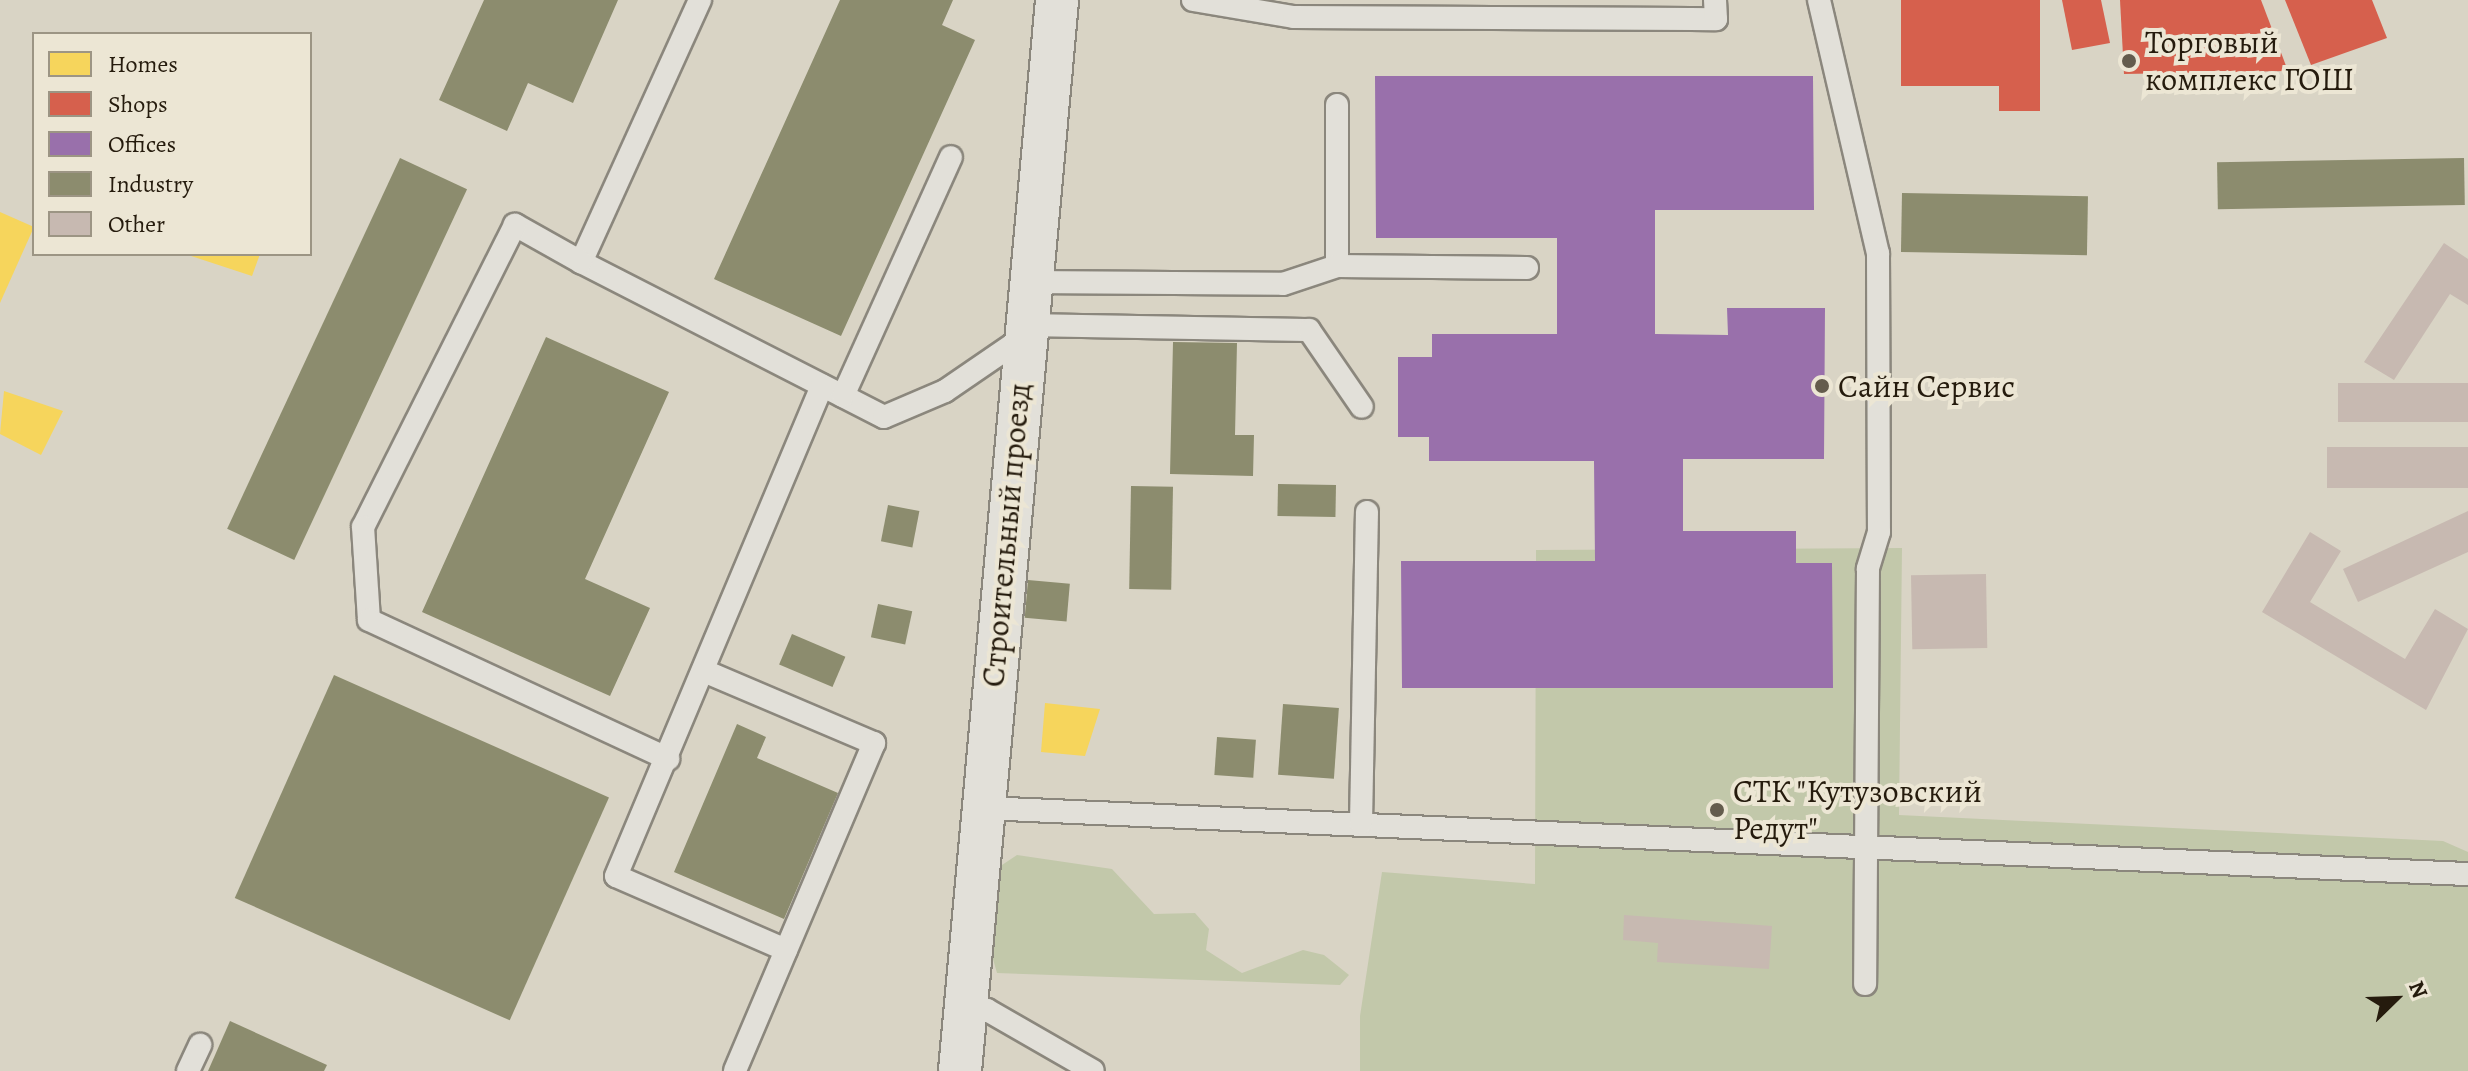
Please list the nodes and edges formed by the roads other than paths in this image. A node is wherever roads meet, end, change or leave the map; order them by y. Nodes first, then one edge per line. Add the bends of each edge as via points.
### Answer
1 (700, 0) edge
2 (1057, 0) edge
3 (1193, 0) edge
4 (1715, 0) edge
5 (1819, 0) edge
6 (1337, 105) dead end
7 (951, 157) dead end
8 (581, 262) junction
9 (1337, 266) junction
10 (1527, 268) dead end
11 (1027, 282) junction
12 (1022, 332) junction
13 (822, 386) junction
14 (843, 396) junction
15 (1362, 407) dead end
16 (1367, 512) dead end
17 (704, 671) junction
18 (668, 759) junction
19 (984, 808) junction
20 (1361, 823) junction
21 (1865, 842) junction
22 (2468, 874) edge
23 (786, 950) junction
24 (1865, 984) dead end
25 (960, 1010) junction
26 (200, 1045) dead end
27 (188, 1071) edge
28 (735, 1071) edge
29 (960, 1071) edge
30 (1093, 1071) edge

1 - 8 lane
2 - 11 street, Строительный проезд
3 - 4 lane via 1294,17 1716,19
5 - 21 lane via 1878,253 1879,532 1868,569
6 - 9 lane
7 - 14 lane
8 - 13 lane
8 - 18 lane via 515,225 363,527 369,620
9 - 10 lane
9 - 11 lane via 1283,284
11 - 12 street, Строительный проезд
12 - 14 lane via 945,391 884,417
12 - 15 lane via 1309,330
12 - 19 street, Строительный проезд
13 - 14 lane
13 - 17 lane
16 - 20 lane
17 - 18 lane
17 - 23 lane via 874,743
18 - 23 lane via 616,876
19 - 20 lane
19 - 25 street, Строительный проезд
20 - 21 lane
21 - 22 lane
21 - 24 lane
23 - 28 lane
25 - 29 street, Строительный проезд
25 - 30 lane via 987,1010
26 - 27 lane

